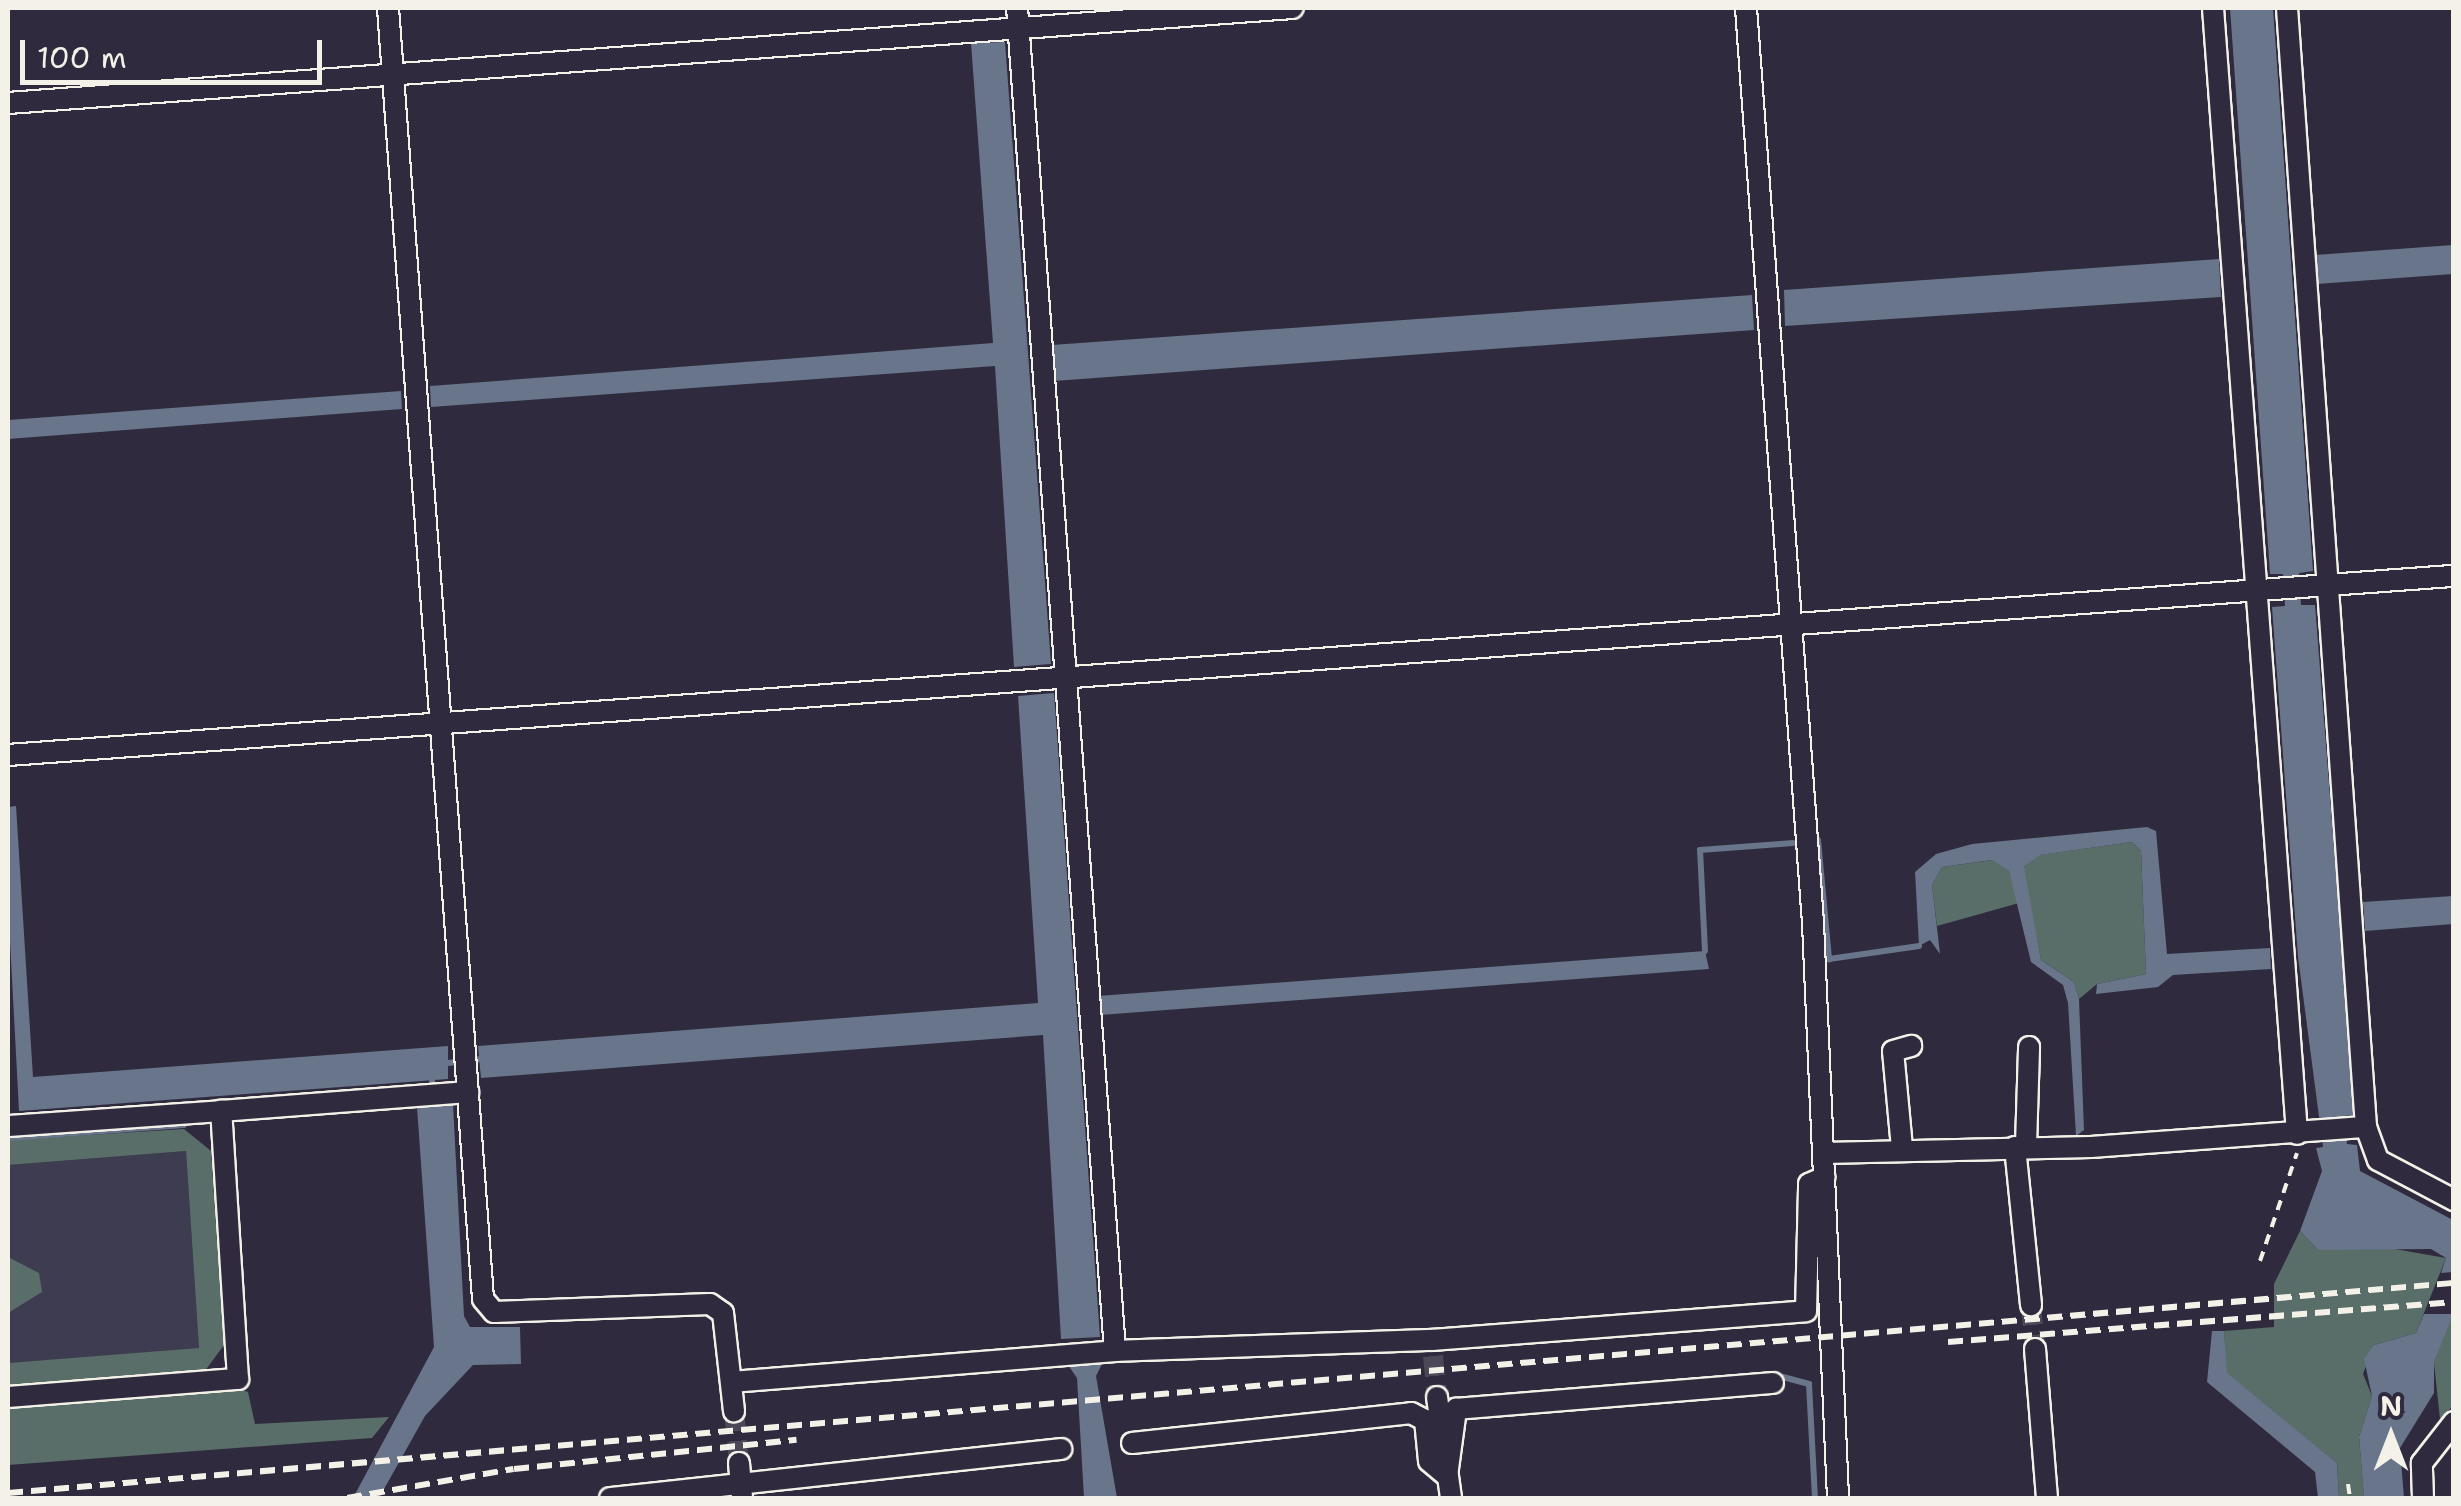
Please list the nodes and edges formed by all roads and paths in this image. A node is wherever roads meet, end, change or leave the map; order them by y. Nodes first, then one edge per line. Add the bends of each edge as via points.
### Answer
1 (388, 8) edge
2 (1292, 8) edge
3 (1746, 8) edge
4 (2213, 8) edge
5 (2287, 8) edge
6 (1002, 23) edge
7 (393, 76) junction
8 (8, 104) edge
9 (2454, 576) edge
10 (2329, 585) junction
11 (2266, 590) junction
12 (1790, 625) junction
13 (1065, 677) junction
14 (442, 726) junction
15 (8, 754) edge
16 (1911, 1046) dead end
17 (2029, 1047) dead end
18 (468, 1092) junction
19 (221, 1111) junction
20 (8, 1126) edge
21 (2359, 1128) junction
22 (2306, 1133) junction
23 (2021, 1146) junction
24 (1902, 1148) junction
25 (1824, 1153) junction
26 (1825, 1177) junction
27 (2454, 1200) edge
28 (2260, 1261) dead end
29 (2031, 1305) tunnel mouth
30 (2035, 1349) tunnel mouth
31 (1115, 1351) junction
32 (732, 1382) junction
33 (1773, 1383) dead end
34 (1437, 1397) tunnel mouth
35 (8, 1398) edge
36 (734, 1411) tunnel mouth
37 (2454, 1422) edge
38 (1132, 1443) dead end
39 (1061, 1449) dead end
40 (1447, 1476) junction
41 (741, 1482) edge
42 (2348, 1484) dead end
43 (610, 1498) edge
44 (1450, 1498) edge
45 (1838, 1498) edge
46 (2047, 1498) edge
47 (2350, 1498) edge
48 (2423, 1498) edge

1 - 7 street
2 - 6 street
3 - 12 street
4 - 11 street
5 - 10 street
6 - 7 street
6 - 13 street
7 - 8 street
7 - 14 street
9 - 10 street
10 - 11 street
10 - 21 street
11 - 12 street
11 - 22 street
12 - 13 street
12 - 25 street
13 - 14 street
13 - 31 street
14 - 15 street
14 - 18 street
16 - 24 street via 1893,1051
17 - 23 street
18 - 19 street
18 - 32 street via 483,1299 494,1312 710,1304 723,1313
19 - 20 street
19 - 35 street via 238,1379
21 - 22 street
21 - 27 street via 2378,1160
22 - 23 street
22 - 28 path via 2297,1174
23 - 24 street
23 - 29 street
24 - 25 street
25 - 26 street
26 - 31 street via 1809,1184 1806,1311 1432,1348
26 - 45 street
30 - 46 street
31 - 32 street
32 - 36 street
33 - 40 street via 1456,1410
34 - 40 street
37 - 48 street via 2422,1463
38 - 40 street via 1410,1413 1424,1420 1429,1461
39 - 41 street
40 - 44 street
41 - 43 street
42 - 47 path

